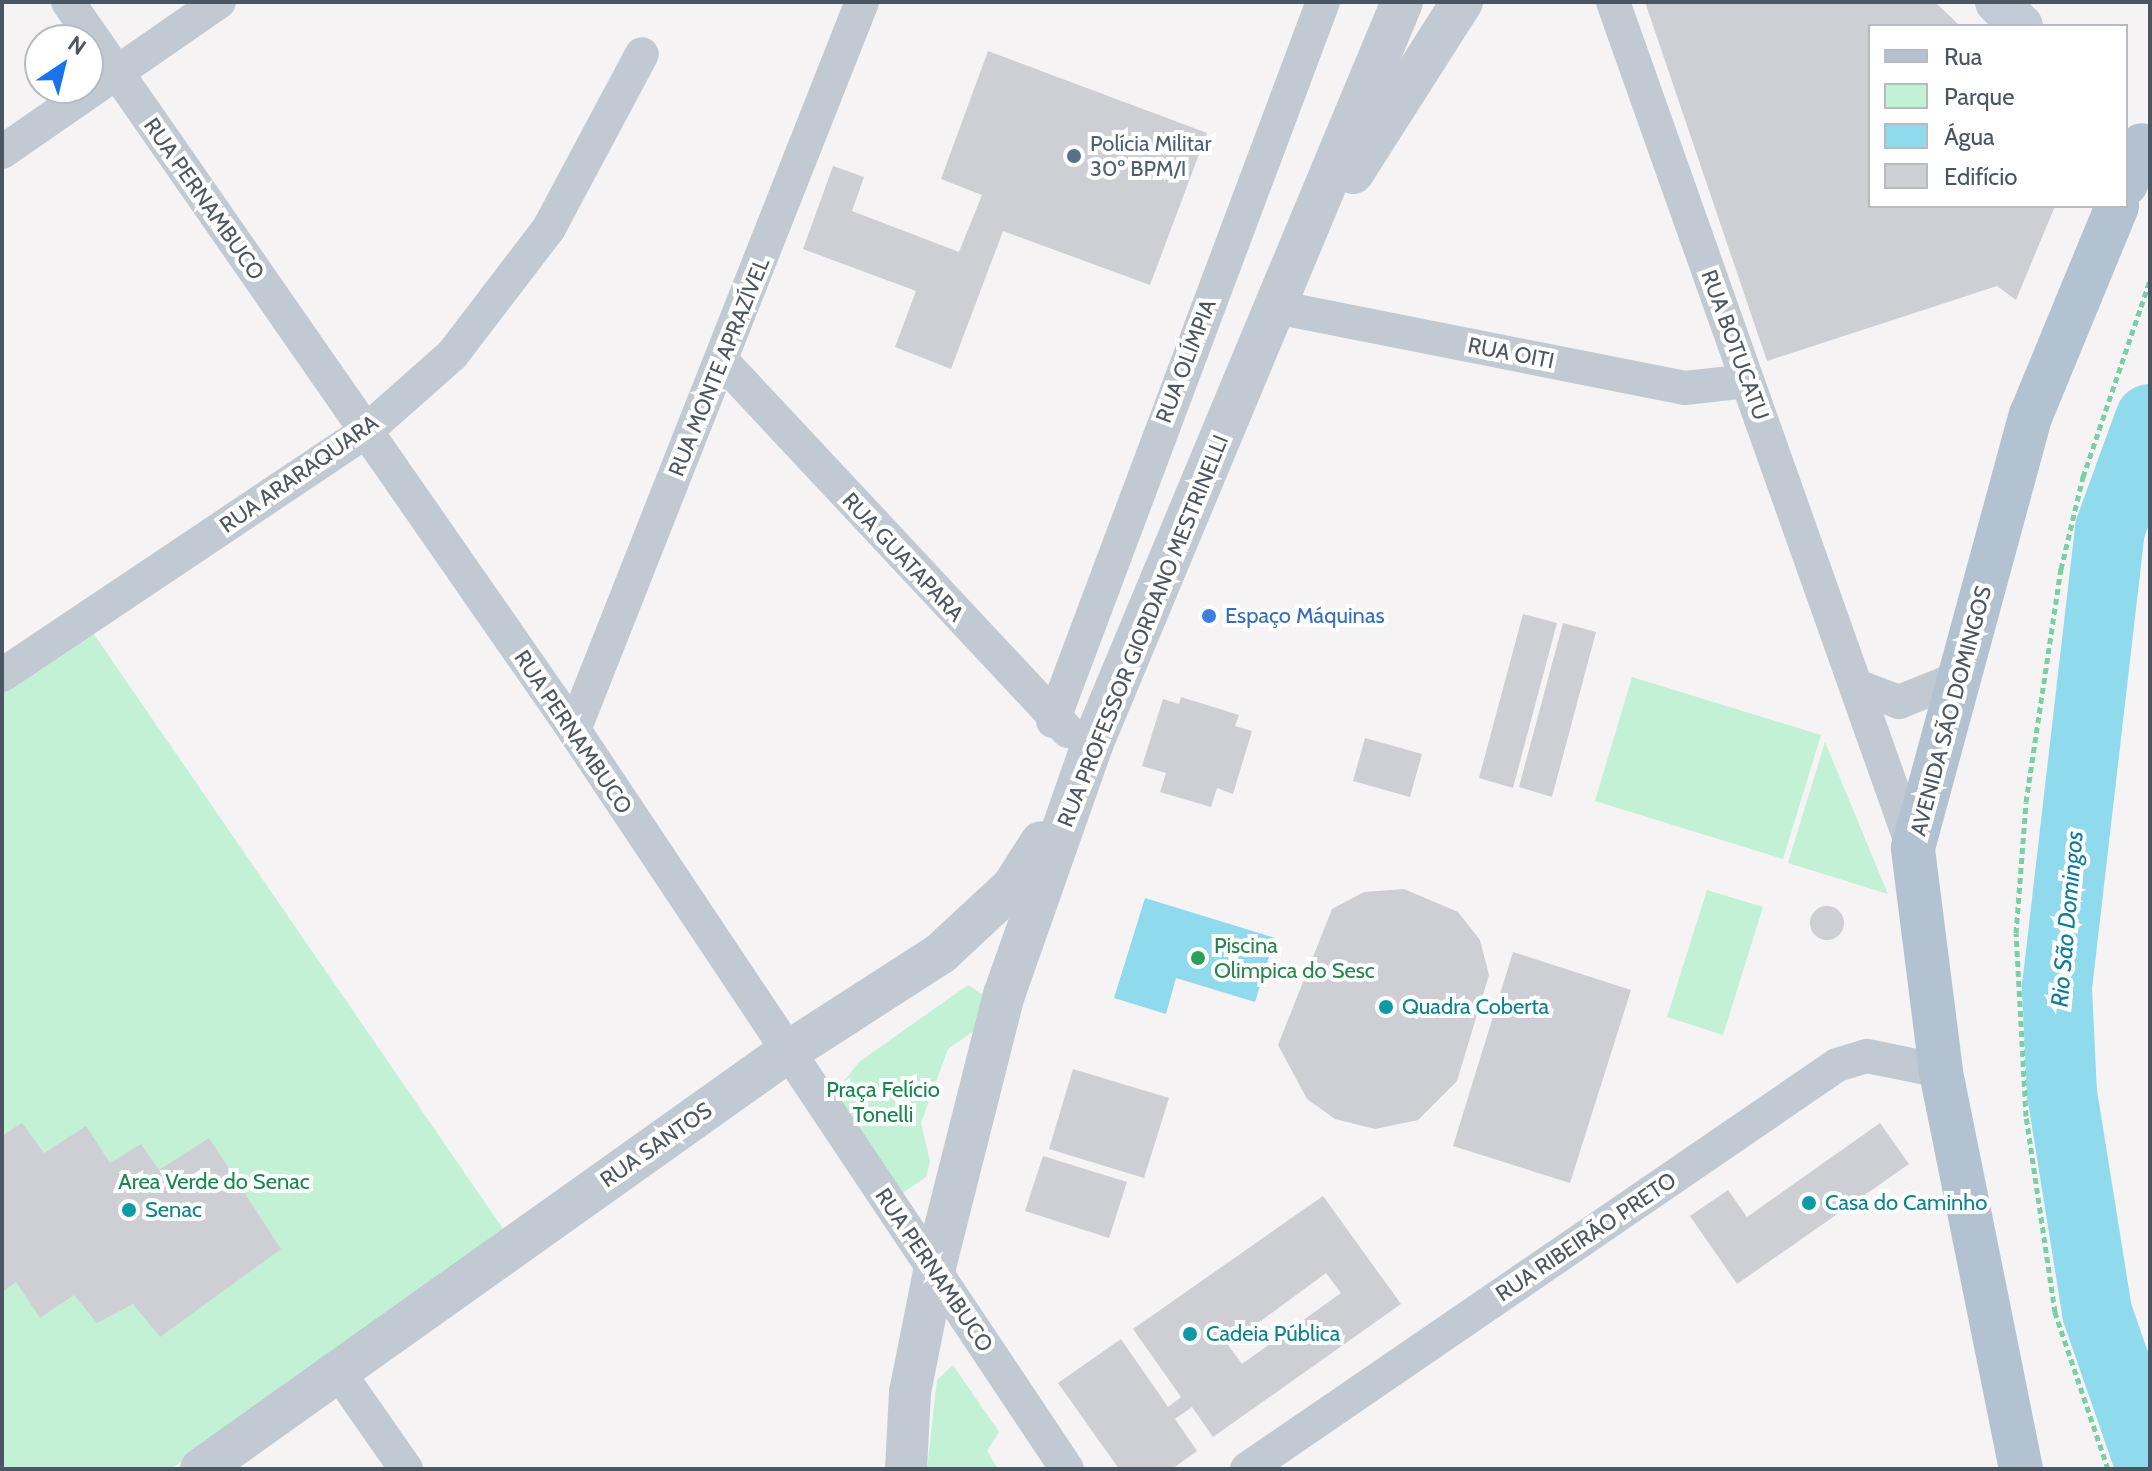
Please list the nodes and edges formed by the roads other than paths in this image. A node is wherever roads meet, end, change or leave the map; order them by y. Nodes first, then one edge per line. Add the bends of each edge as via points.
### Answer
1 (68, 2) edge
2 (219, 2) edge
3 (862, 2) edge
4 (1323, 2) edge
5 (1402, 2) edge
6 (1462, 2) edge
7 (1613, 2) edge
8 (1997, 2) edge
9 (2019, 24) edge
10 (642, 54) dead end
11 (117, 73) junction
12 (2142, 136) edge
13 (2, 152) edge
14 (2128, 178) edge
15 (2116, 208) edge
16 (1295, 266) junction
17 (1276, 307) junction
18 (722, 361) junction
19 (1747, 381) junction
20 (366, 431) junction
21 (2, 675) edge
22 (1961, 677) junction
23 (1859, 687) junction
24 (1053, 721) junction
25 (574, 730) junction
26 (1092, 745) junction
27 (1077, 788) junction
28 (1913, 848) junction
29 (941, 953) junction
30 (1004, 995) junction
31 (786, 1053) junction
32 (1941, 1071) junction
33 (935, 1267) junction
34 (337, 1370) junction
35 (201, 1469) edge
36 (406, 1469) edge
37 (906, 1469) edge
38 (1067, 1469) edge
39 (1247, 1469) edge
40 (2021, 1469) edge

1 - 11 street, RUA PERNAMBUCO
2 - 11 street
3 - 18 street, RUA MONTE APRAZÍVEL
4 - 24 street, RUA OLÍMPIA
5 - 16 street, RUA PROFESSOR GIORDANO MESTRINELLI
6 - 16 street, RUA PROFESSOR GIORDANO MESTRINELLI
7 - 19 street, RUA BOTUCATU
8 - 9 main road
10 - 20 street, RUA ARARAQUARA via 549,228 452,355
11 - 13 street
11 - 20 street, RUA PERNAMBUCO
12 - 14 main road
15 - 22 main road, AVENIDA SÃO DOMINGOS via 2031,415
16 - 17 street, RUA PROFESSOR GIORDANO MESTRINELLI
17 - 19 street, RUA OITI via 1685,388
17 - 26 street, RUA PROFESSOR GIORDANO MESTRINELLI
18 - 24 street, RUA GUATAPARA
18 - 25 street, RUA MONTE APRAZÍVEL
19 - 23 street, RUA BOTUCATU
20 - 21 street, RUA ARARAQUARA
20 - 25 street, RUA PERNAMBUCO
22 - 23 street via 1899,702
22 - 28 main road, AVENIDA SÃO DOMINGOS
23 - 28 street, RUA BOTUCATU
24 - 26 street, RUA GUATAPARA
25 - 31 street, RUA PERNAMBUCO
26 - 27 street, RUA PROFESSOR GIORDANO MESTRINELLI
27 - 29 street, RUA SANTOS via 1013,886
27 - 30 street, RUA PROFESSOR GIORDANO MESTRINELLI
28 - 32 main road, AVENIDA SÃO DOMINGOS
29 - 30 street via 964,949 982,957
29 - 31 street, RUA SANTOS
30 - 33 street, RUA PROFESSOR GIORDANO MESTRINELLI
31 - 33 street, RUA PERNAMBUCO
31 - 34 street, RUA SANTOS
32 - 39 street, RUA RIBEIRÃO PRETO via 1867,1056 1837,1065
32 - 40 main road, AVENIDA SÃO DOMINGOS
33 - 37 street, RUA PROFESSOR GIORDANO MESTRINELLI via 910,1392
33 - 38 street, RUA PERNAMBUCO
34 - 35 street, RUA SANTOS
34 - 36 street

